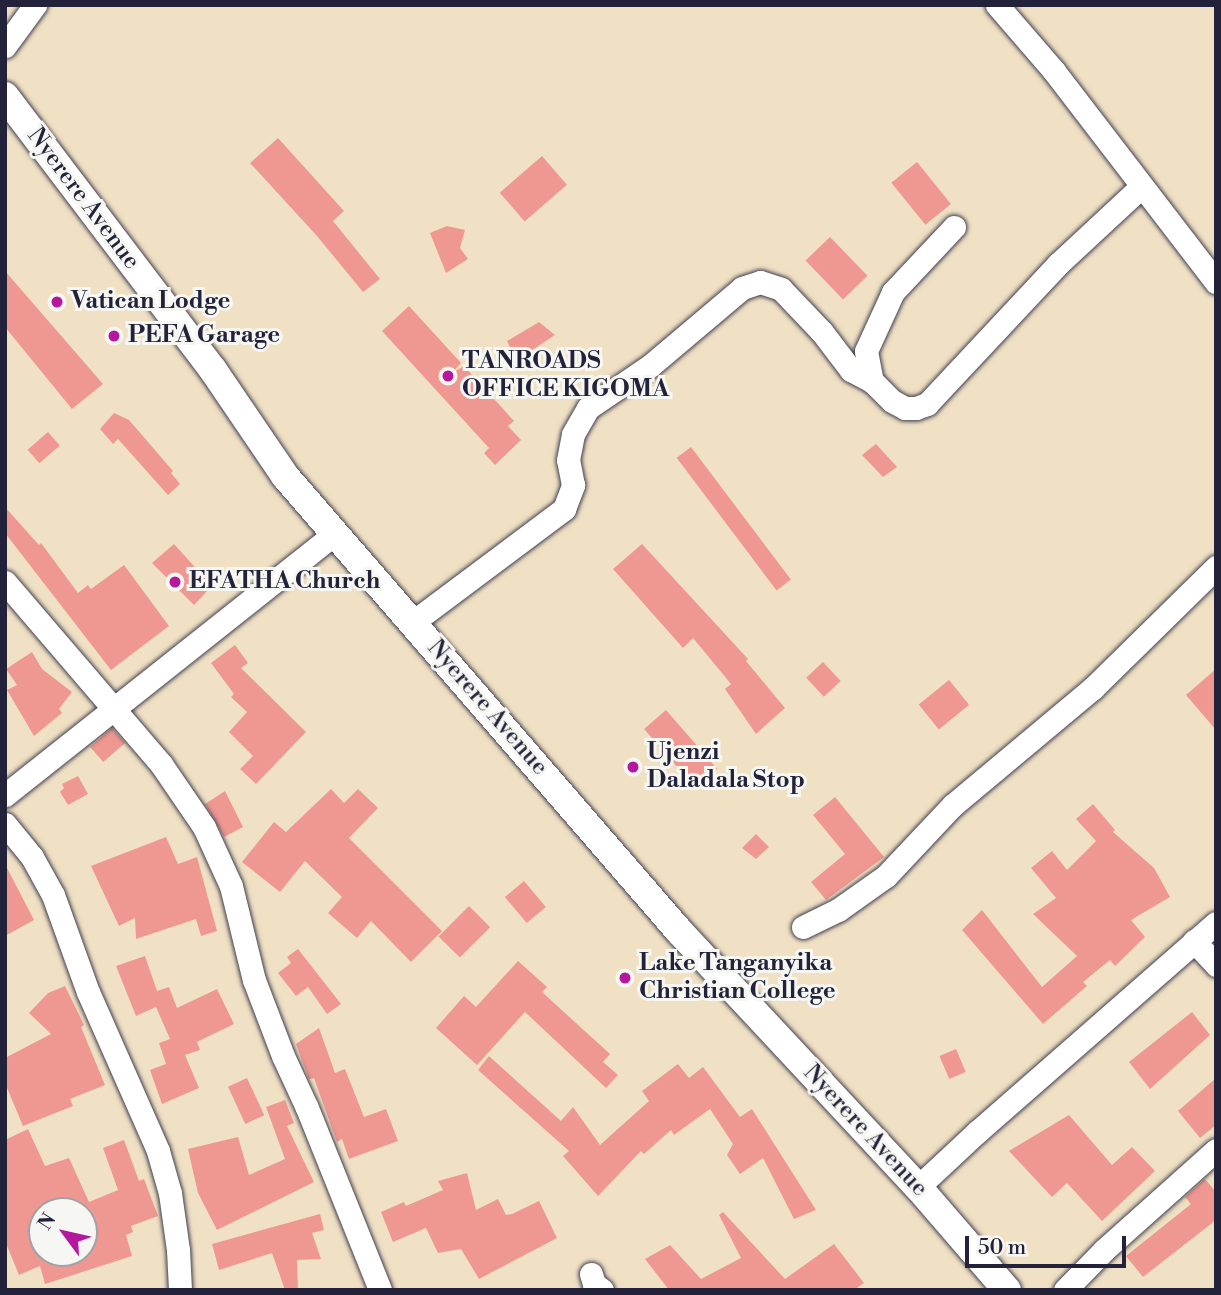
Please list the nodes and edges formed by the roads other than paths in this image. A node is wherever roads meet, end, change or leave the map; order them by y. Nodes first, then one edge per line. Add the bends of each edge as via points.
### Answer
1 (35, 5) edge
2 (997, 5) edge
3 (5, 46) edge
4 (5, 96) edge
5 (1141, 187) junction
6 (954, 228) dead end
7 (1216, 282) edge
8 (872, 381) junction
9 (335, 533) junction
10 (1216, 567) edge
11 (5, 582) edge
12 (412, 622) junction
13 (112, 708) junction
14 (5, 795) edge
15 (5, 824) edge
16 (1216, 923) edge
17 (803, 927) dead end
18 (1194, 941) junction
19 (1216, 965) edge
20 (1216, 1150) edge
21 (918, 1187) junction
22 (180, 1290) edge
23 (380, 1290) edge
24 (1007, 1290) edge
25 (1065, 1290) edge

1 - 3 street
2 - 5 street via 1054,71
4 - 9 main road, Nyerere Avenue via 213,370 285,476
5 - 7 street
5 - 8 street via 1058,264 927,404 905,408
6 - 8 street via 893,292 881,313 866,351
8 - 12 street via 851,370 781,289 760,282 742,288 651,365 587,408 573,435 568,460 573,485 564,509
9 - 12 main road, Nyerere Avenue
9 - 13 street
10 - 17 street via 1093,688 953,805 886,876 838,910
11 - 13 street
12 - 21 main road, Nyerere Avenue via 679,931
13 - 14 street
13 - 23 street via 162,764 204,827 231,886 254,980
15 - 22 street via 32,857 52,895 88,992 158,1151 173,1216
16 - 18 street
18 - 19 street
18 - 21 street
20 - 25 street
21 - 24 main road, Nyerere Avenue

